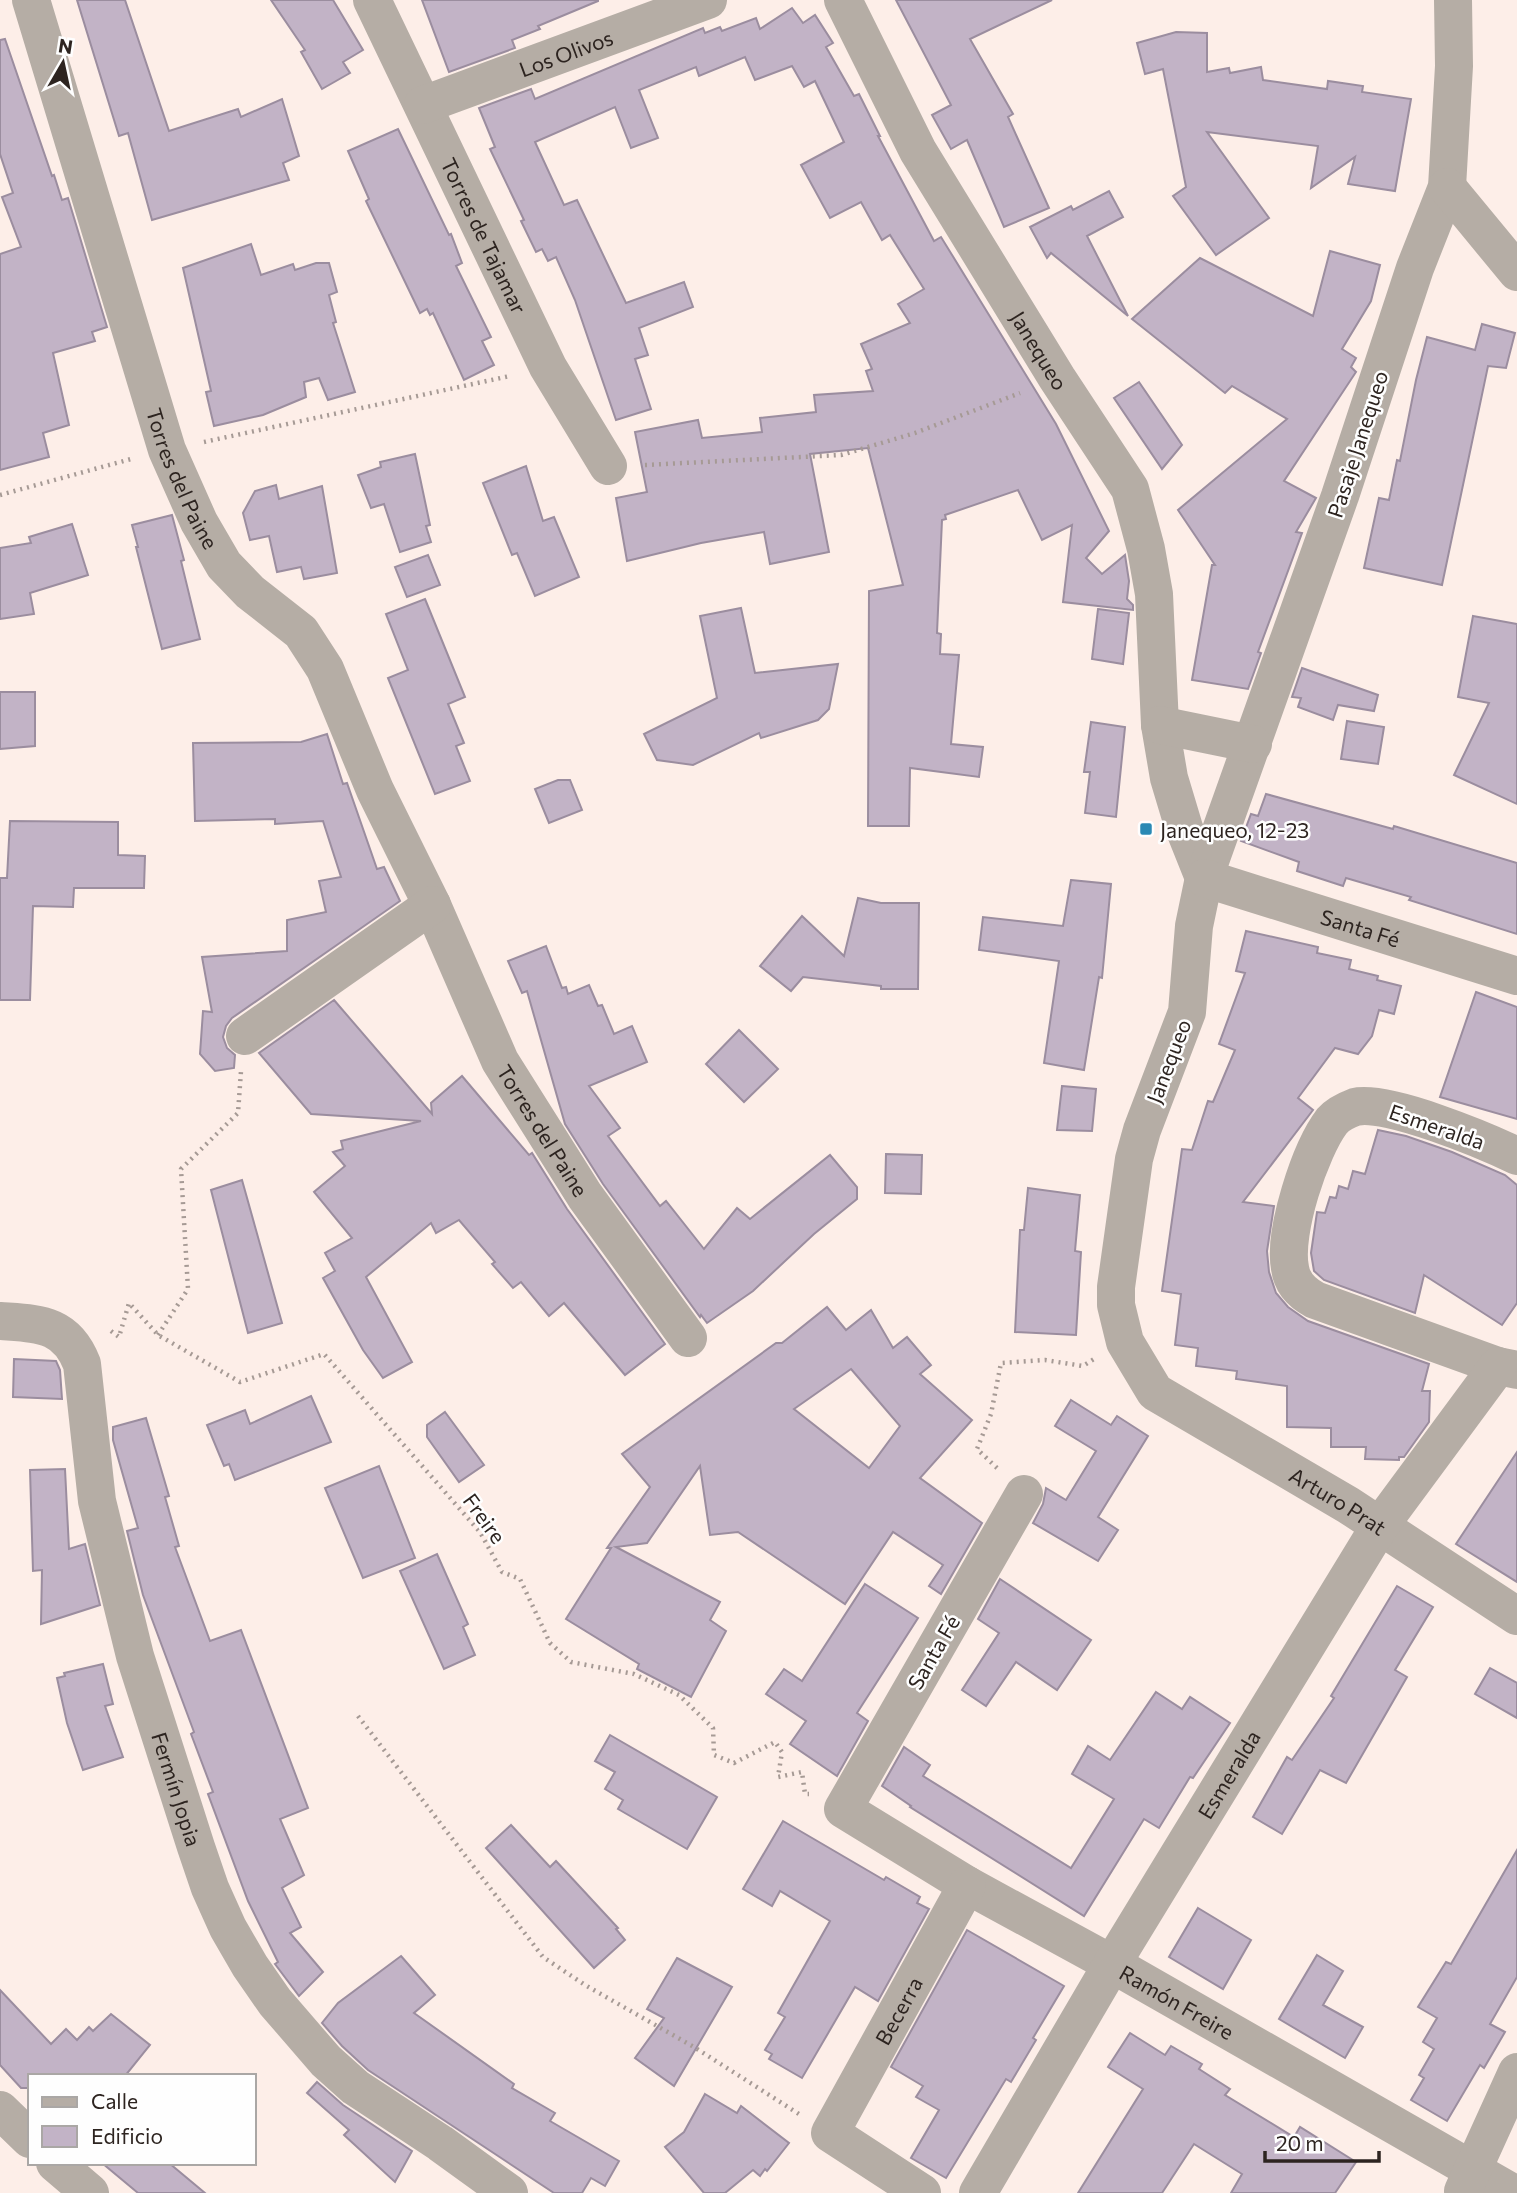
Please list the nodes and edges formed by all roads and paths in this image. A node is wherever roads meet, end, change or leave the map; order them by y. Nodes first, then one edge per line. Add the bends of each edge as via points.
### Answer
1 (31, 0) edge
2 (372, 0) edge
3 (708, 0) edge
4 (843, 0) edge
5 (1453, 0) edge
6 (422, 105) junction
7 (1447, 187) junction
8 (1517, 272) edge
9 (548, 368) junction
10 (1057, 378) junction
11 (167, 450) junction
12 (608, 466) joint
13 (0, 495) edge
14 (1160, 725) junction
15 (1253, 744) junction
16 (1204, 878) junction
17 (432, 905) junction
18 (1517, 976) edge
19 (245, 1036) joint
20 (1517, 1156) edge
21 (0, 1321) edge
22 (109, 1330) dead end
23 (158, 1335) junction
24 (688, 1338) dead end
25 (1125, 1342) junction
26 (1508, 1368) edge
27 (1155, 1392) joint
28 (1024, 1494) joint
29 (1379, 1527) junction
30 (1517, 1616) edge
31 (358, 1716) dead end
32 (843, 1809) junction
33 (967, 1885) junction
34 (1112, 1964) junction
35 (1517, 2072) edge
36 (0, 2110) edge
37 (830, 2133) junction
38 (28, 2137) edge
39 (57, 2165) edge
40 (1468, 2181) edge
41 (90, 2193) edge
42 (509, 2193) edge
43 (922, 2193) edge
44 (978, 2193) edge
45 (1513, 2193) edge

1 - 11 street, Torres del Paine
2 - 6 street, Torres de Tajamar
3 - 6 street, Los Olivos
4 - 10 street, Janequeo via 918,151
5 - 7 street, Pasaje Janequeo
6 - 9 street, Torres de Tajamar
7 - 8 street
7 - 15 street, Pasaje Janequeo via 1415,268
9 - 11 path
9 - 12 street, Torres de Tajamar
10 - 12 path via 915,433 841,455
10 - 14 street, Janequeo via 1130,489 1136,509 1154,594
11 - 13 path
11 - 17 street, Torres del Paine via 224,565 301,632 325,669 375,790
14 - 15 street
14 - 16 street, Janequeo via 1169,778
15 - 16 street, Pasaje Janequeo
16 - 18 street, Santa Fé
16 - 25 street, Janequeo via 1187,1012 1134,1159 1116,1287
17 - 19 street
17 - 24 street, Torres del Paine via 500,1061 585,1196
19 - 23 path via 238,1113 181,1169 188,1289
20 - 26 street, Esmeralda via 1454,1129 1380,1106 1355,1107 1334,1119 1321,1140 1303,1185 1289,1265 1306,1295
21 - 42 street, Fermín Jopia via 57,1330 77,1350 97,1501 135,1656 210,1888 250,1966 299,2033 355,2087
22 - 23 path, Freire via 120,1337 129,1303
23 - 32 path, Freire via 240,1382 324,1353 480,1532 502,1572 520,1579 550,1643 564,1656 571,1662 634,1674 679,1695 713,1728 714,1755 734,1763 775,1742 782,1752 778,1777 802,1772 806,1794 830,1797 835,1820
25 - 27 street, Janequeo
25 - 28 path via 1083,1366 1045,1360 1001,1363 991,1414 977,1449
26 - 29 street, Esmeralda
27 - 29 street, Arturo Prat
28 - 32 street, Santa Fé
29 - 30 street, Arturo Prat
29 - 34 street, Esmeralda
31 - 37 path via 542,1957
32 - 33 street, Ramón Freire
33 - 34 street, Ramón Freire
33 - 37 street, Becerra
34 - 40 street, Ramón Freire
34 - 44 street, Esmeralda
35 - 40 street
36 - 38 street
37 - 43 street
39 - 41 street
40 - 45 street, Ramón Freire

